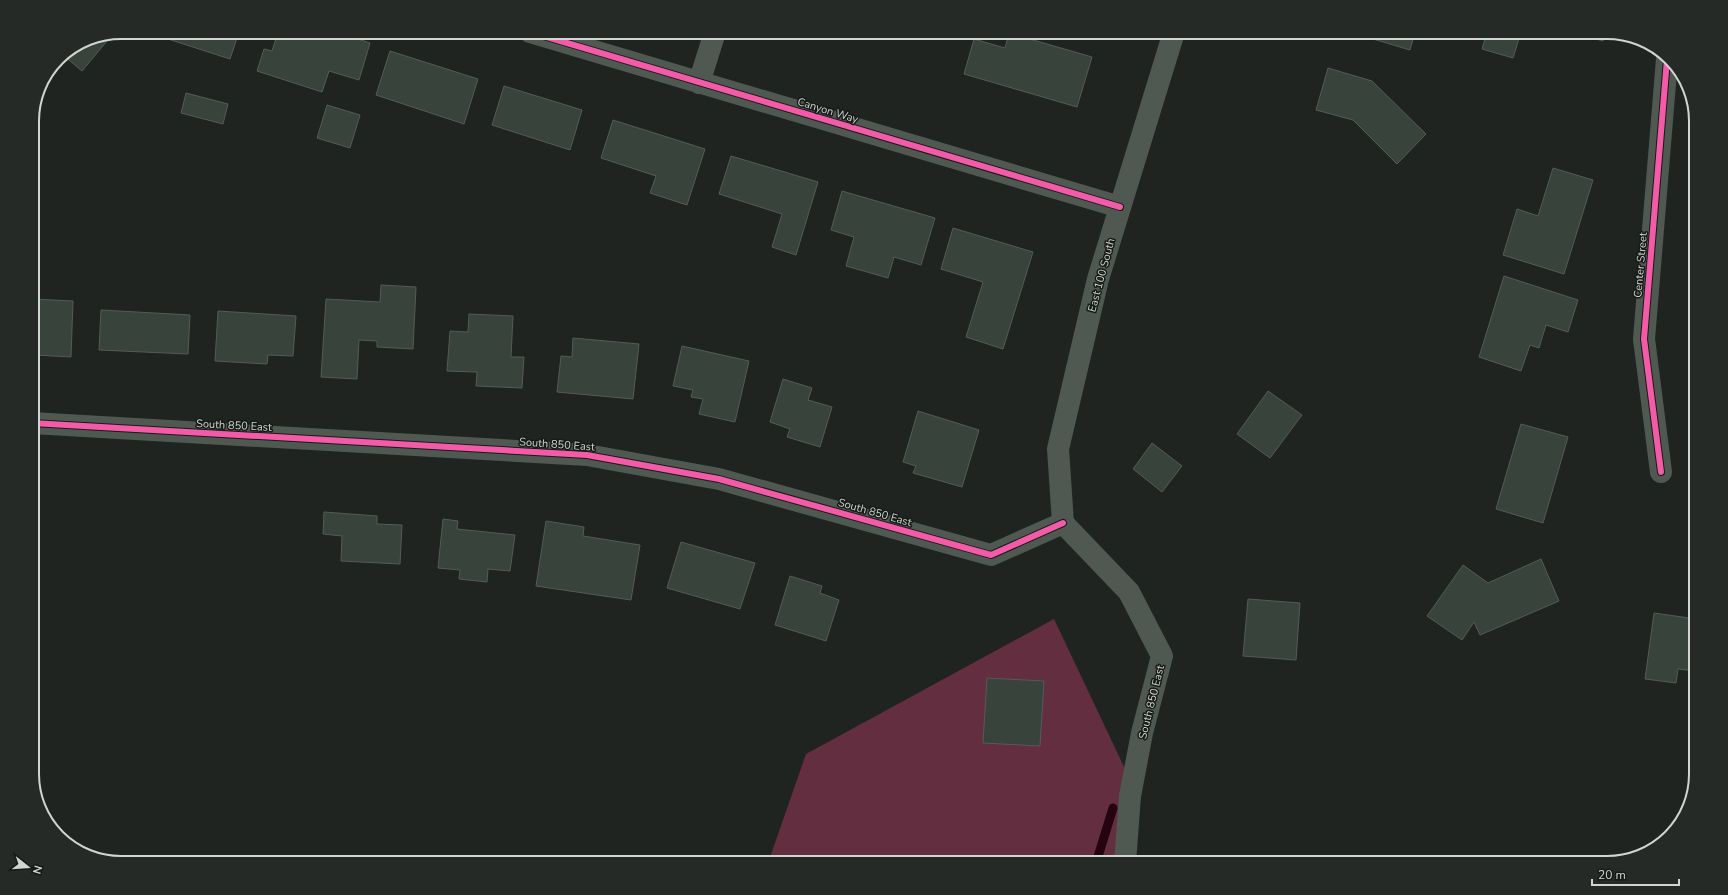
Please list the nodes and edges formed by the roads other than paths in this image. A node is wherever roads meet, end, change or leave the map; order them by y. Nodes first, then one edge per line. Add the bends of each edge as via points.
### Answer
1 (553, 39) edge
2 (713, 39) edge
3 (1172, 39) edge
4 (1667, 65) edge
5 (699, 83) junction
6 (1120, 207) junction
7 (39, 423) edge
8 (1661, 472) dead end
9 (1063, 523) junction
10 (1125, 856) edge

1 - 5 street, Canyon Way
2 - 5 street
3 - 6 street, East 100 South
4 - 8 street, Center Street via 1644,338
5 - 6 street, Canyon Way
6 - 9 street, East 100 South via 1098,279 1058,449
7 - 9 street, South 850 East via 587,455 719,479 991,555
9 - 10 street, South 850 East via 1129,592 1162,656 1142,733 1130,796

